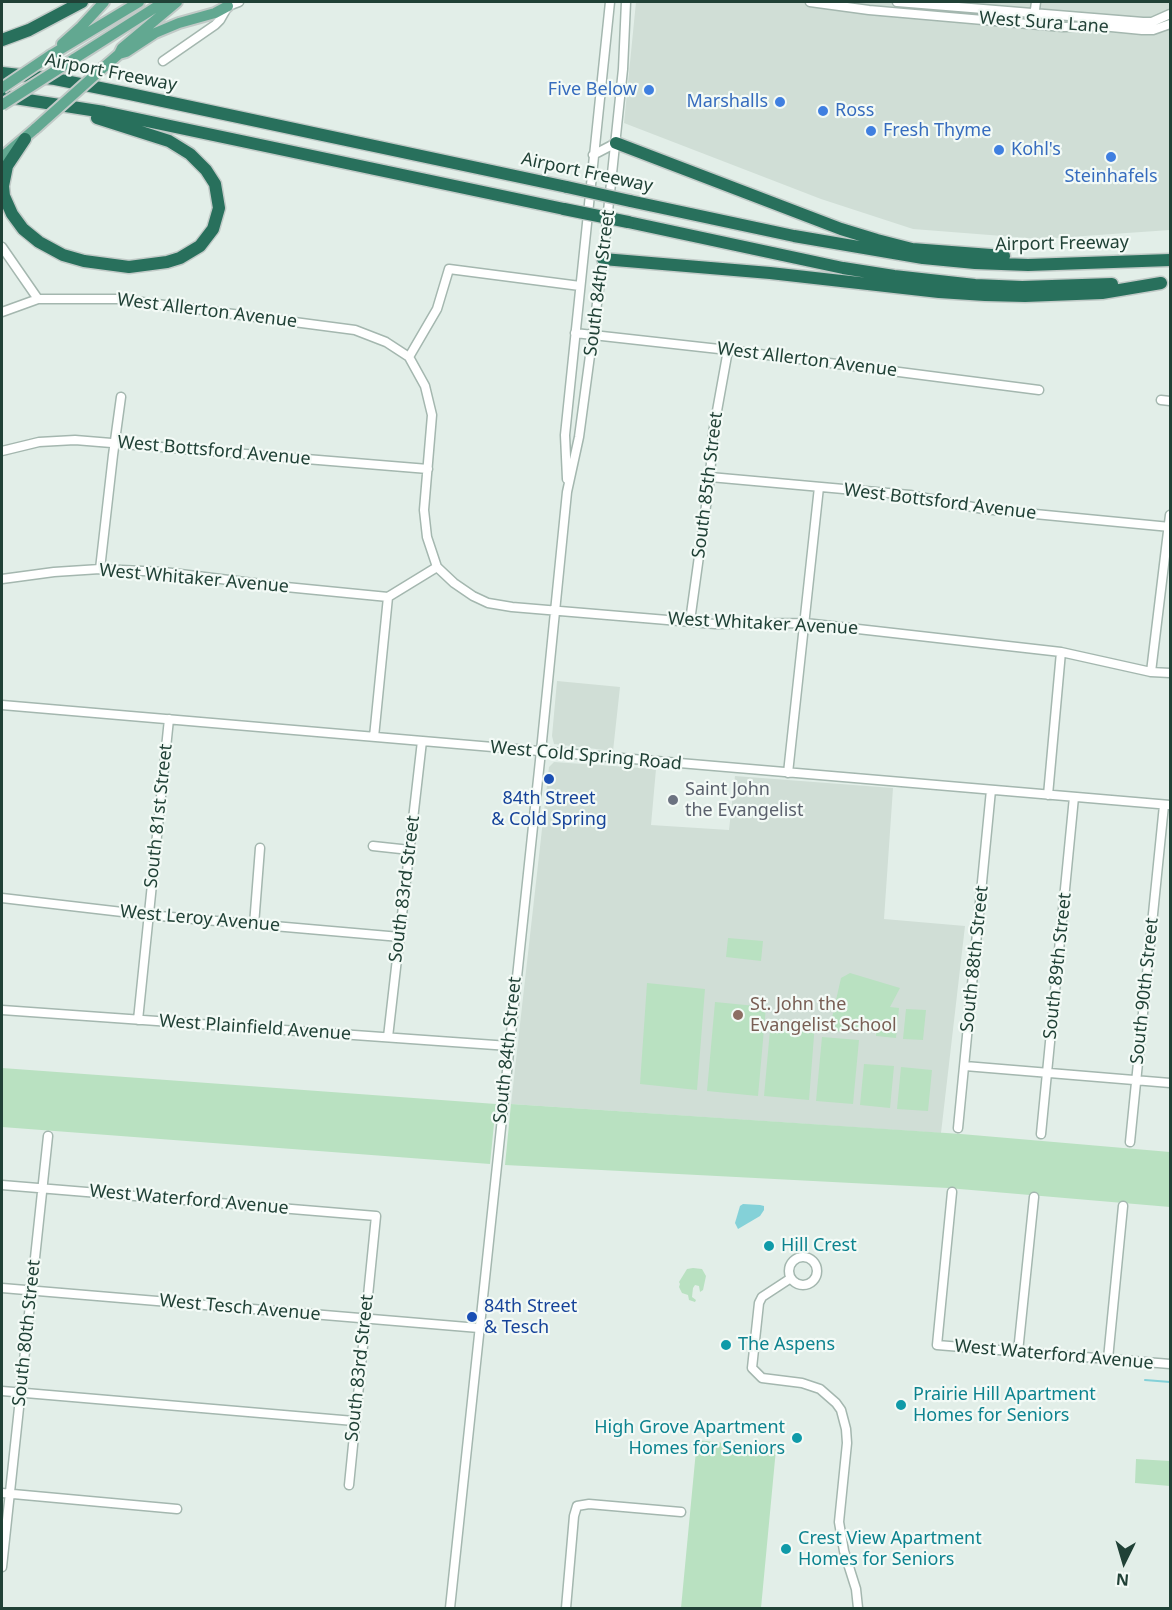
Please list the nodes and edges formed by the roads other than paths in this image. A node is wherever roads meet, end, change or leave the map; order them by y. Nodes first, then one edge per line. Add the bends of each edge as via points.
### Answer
1 (81, 2) edge
2 (104, 2) edge
3 (139, 2) edge
4 (164, 2) edge
5 (177, 2) edge
6 (239, 2) edge
7 (610, 2) edge
8 (626, 2) edge
9 (810, 2) edge
10 (897, 2) edge
11 (1020, 2) edge
12 (1036, 2) edge
13 (228, 6) junction
14 (1035, 14) junction
15 (1170, 14) edge
16 (1019, 17) junction
17 (1034, 24) junction
18 (1170, 24) edge
19 (2, 40) edge
20 (119, 54) junction
21 (51, 55) junction
22 (163, 61) dead end
23 (2, 73) edge
24 (2, 87) edge
25 (2, 96) edge
26 (2, 105) edge
27 (71, 106) junction
28 (25, 139) junction
29 (616, 143) junction
30 (593, 155) junction
31 (2, 157) edge
32 (2, 247) edge
33 (583, 257) junction
34 (603, 259) junction
35 (1170, 260) edge
36 (1028, 265) junction
37 (1166, 283) edge
38 (580, 285) junction
39 (38, 298) junction
40 (2, 312) edge
41 (575, 333) junction
42 (594, 337) junction
43 (728, 350) junction
44 (409, 357) junction
45 (1039, 390) dead end
46 (121, 398) dead end
47 (115, 443) junction
48 (2, 451) edge
49 (428, 469) junction
50 (710, 477) junction
51 (819, 487) junction
52 (567, 492) junction
53 (1170, 514) edge
54 (1170, 527) edge
55 (437, 567) junction
56 (100, 569) junction
57 (2, 579) edge
58 (387, 597) junction
59 (555, 610) junction
60 (690, 621) junction
61 (805, 623) junction
62 (1061, 652) junction
63 (1151, 672) junction
64 (1170, 673) edge
65 (2, 705) edge
66 (169, 719) junction
67 (374, 737) junction
68 (422, 741) junction
69 (541, 752) junction
70 (788, 773) junction
71 (991, 790) junction
72 (1048, 795) junction
73 (1074, 797) junction
74 (1167, 805) edge
75 (373, 846) dead end
76 (260, 848) dead end
77 (410, 850) junction
78 (2, 898) edge
79 (148, 915) junction
80 (254, 925) junction
81 (400, 937) junction
82 (2, 1010) edge
83 (138, 1020) junction
84 (388, 1037) junction
85 (508, 1046) junction
86 (965, 1066) junction
87 (1047, 1073) junction
88 (1136, 1080) junction
89 (1170, 1083) edge
90 (958, 1128) dead end
91 (1041, 1134) dead end
92 (48, 1136) dead end
93 (1130, 1142) dead end
94 (2, 1185) edge
95 (42, 1188) junction
96 (952, 1192) dead end
97 (1034, 1197) dead end
98 (1123, 1206) dead end
99 (376, 1216) joint
100 (791, 1278) dead end
101 (2, 1288) edge
102 (31, 1290) junction
103 (365, 1318) junction
104 (479, 1328) junction
105 (1018, 1352) junction
106 (1108, 1359) junction
107 (1170, 1364) edge
108 (2, 1391) edge
109 (21, 1392) junction
110 (354, 1421) junction
111 (349, 1485) dead end
112 (6, 1493) edge
113 (177, 1509) dead end
114 (681, 1512) dead end
115 (2, 1567) edge
116 (450, 1608) edge
117 (566, 1608) edge
118 (858, 1608) edge

1 - 19 highway
2 - 21 main road
3 - 21 main road
4 - 26 main road, bridge
5 - 20 main road
6 - 13 street
7 - 30 street, South 84th Street
8 - 29 street, South 84th Street
9 - 16 street, West Sura Lane via 869,10
10 - 16 street, West Sura Lane
11 - 16 street
12 - 14 street
13 - 20 main road via 163,29
13 - 22 street via 220,20
14 - 15 street, West Sura Lane via 1152,22
14 - 16 street, West Sura Lane
14 - 17 street
16 - 17 street, West Sura Lane
17 - 18 street, West Sura Lane via 1142,30
20 - 28 main road, bridge
21 - 24 main road, bridge
23 - 36 highway, Airport Freeway, bridge via 130,94 859,248 923,258
25 - 27 highway
27 - 28 highway via 92,117 169,141 199,162 215,184 219,201 213,229 200,246 167,262 129,267 84,261 39,242 18,224 4,196 5,172
27 - 37 highway, bridge via 843,268 975,285
28 - 31 main road
29 - 30 street
29 - 34 street, South 84th Street
29 - 36 highway via 877,240 912,249 1010,257
30 - 33 street, South 84th Street
32 - 39 street
33 - 34 street
33 - 38 street, South 84th Street
34 - 37 highway via 985,295 1102,293
34 - 42 street, South 84th Street
35 - 36 highway, Airport Freeway
38 - 41 street, South 84th Street
38 - 44 street via 449,268 437,309
39 - 40 street, West Allerton Avenue
39 - 44 street, West Allerton Avenue via 119,299 355,330 386,342
41 - 42 street, West Allerton Avenue
41 - 52 street, South 84th Street via 565,435
42 - 43 street, West Allerton Avenue
42 - 52 street, South 84th Street
43 - 45 street, West Allerton Avenue
43 - 50 street, South 85th Street via 713,433
44 - 49 street via 425,386 432,414
46 - 47 street
47 - 48 street, West Bottsford Avenue via 39,442
47 - 49 street, West Bottsford Avenue
47 - 56 street
49 - 55 street via 425,522
50 - 51 street, West Bottsford Avenue
50 - 60 street, South 85th Street
51 - 54 street, West Bottsford Avenue via 910,495 983,509
51 - 61 street
52 - 59 street, South 84th Street
53 - 54 street
54 - 63 street
55 - 58 street
55 - 59 street, West Whitaker Avenue via 454,583 488,603
56 - 57 street, West Whitaker Avenue
56 - 58 street, West Whitaker Avenue via 164,572
58 - 67 street
59 - 60 street, West Whitaker Avenue
59 - 69 street, South 84th Street
60 - 61 street, West Whitaker Avenue
61 - 62 street, West Whitaker Avenue
61 - 70 street
62 - 63 street, West Whitaker Avenue
62 - 72 street
63 - 64 street, West Whitaker Avenue
65 - 66 street, West Cold Spring Road
66 - 67 street, West Cold Spring Road
66 - 79 street, South 81st Street
67 - 68 street, West Cold Spring Road
68 - 69 street, West Cold Spring Road
68 - 77 street, South 83rd Street
69 - 70 street, West Cold Spring Road
69 - 85 street, South 84th Street
70 - 71 street, West Cold Spring Road
71 - 72 street, West Cold Spring Road
71 - 86 street, South 88th Street
72 - 73 street, West Cold Spring Road
73 - 74 street, West Cold Spring Road
73 - 87 street, South 89th Street
74 - 88 street, South 90th Street
75 - 77 street
76 - 80 street
77 - 81 street, South 83rd Street
78 - 79 street, West Leroy Avenue
79 - 80 street, West Leroy Avenue
79 - 83 street, South 81st Street
80 - 81 street, West Leroy Avenue
81 - 84 street, South 83rd Street
82 - 83 street, West Plainfield Avenue
83 - 84 street, West Plainfield Avenue
84 - 85 street, West Plainfield Avenue
85 - 104 street, South 84th Street
86 - 87 street
86 - 90 street, South 88th Street
87 - 88 street
87 - 91 street, South 89th Street
88 - 89 street
88 - 93 street, South 90th Street
92 - 95 street, South 80th Street
94 - 95 street, West Waterford Avenue
95 - 99 street, West Waterford Avenue
95 - 102 street, South 80th Street
96 - 105 street, West Waterford Avenue via 938,1345
97 - 105 street
98 - 106 street
99 - 103 street, South 83rd Street
100 - 118 street via 759,1303 752,1368 762,1378 820,1389 836,1403 844,1418 847,1443 839,1522
101 - 102 street, West Tesch Avenue
102 - 103 street, West Tesch Avenue
102 - 109 street, South 80th Street
103 - 104 street, West Tesch Avenue
103 - 110 street, South 83rd Street
104 - 116 street, South 84th Street
105 - 106 street, West Waterford Avenue
106 - 107 street, West Waterford Avenue
108 - 109 street
109 - 110 street
109 - 112 street, South 80th Street
110 - 111 street, South 83rd Street
112 - 113 street
112 - 115 street, South 80th Street
114 - 117 street via 589,1503 577,1506

